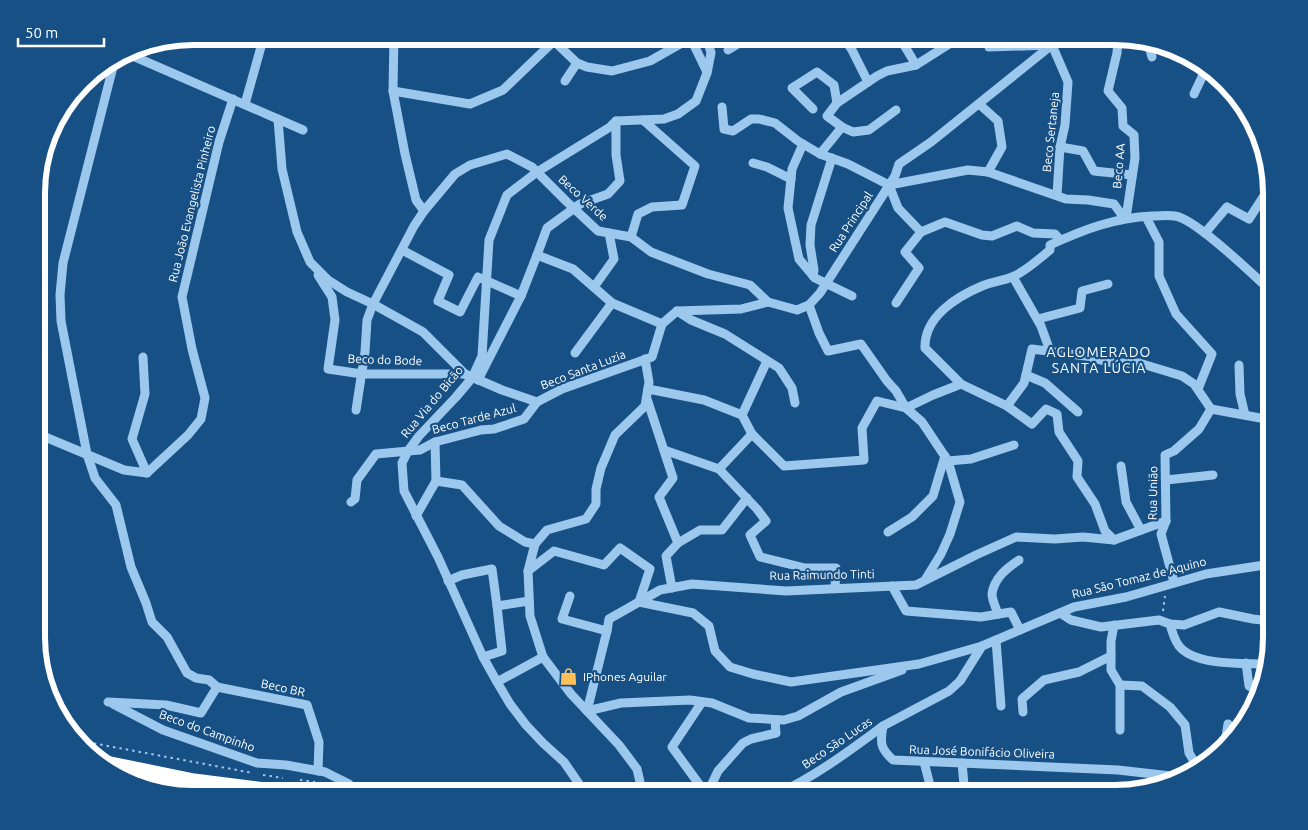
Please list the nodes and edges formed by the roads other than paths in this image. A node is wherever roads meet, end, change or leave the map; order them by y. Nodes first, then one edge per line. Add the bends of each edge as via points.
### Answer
1 (261, 45) edge
2 (394, 45) edge
3 (547, 45) edge
4 (559, 45) edge
5 (676, 45) edge
6 (690, 45) edge
7 (708, 45) edge
8 (736, 45) edge
9 (848, 45) edge
10 (904, 45) edge
11 (948, 45) edge
12 (989, 45) edge
13 (1052, 45) junction
14 (1117, 45) edge
15 (728, 50) dead end
16 (1150, 50) edge
17 (135, 57) edge
18 (1152, 57) dead end
19 (577, 63) junction
20 (916, 65) junction
21 (112, 69) edge
22 (707, 73) junction
23 (1203, 75) edge
24 (565, 80) dead end
25 (868, 82) junction
26 (393, 91) junction
27 (1194, 94) dead end
28 (233, 99) junction
29 (837, 103) junction
30 (244, 104) junction
31 (979, 104) junction
32 (722, 107) dead end
33 (813, 108) dead end
34 (896, 110) dead end
35 (278, 119) junction
36 (643, 120) junction
37 (616, 121) junction
38 (842, 127) junction
39 (303, 130) dead end
40 (804, 144) junction
41 (1060, 147) junction
42 (820, 154) junction
43 (832, 158) junction
44 (753, 163) dead end
45 (537, 172) junction
46 (988, 172) junction
47 (1132, 175) junction
48 (791, 179) junction
49 (889, 185) junction
50 (1057, 195) junction
51 (1263, 197) edge
52 (574, 209) junction
53 (424, 211) junction
54 (1146, 217) junction
55 (1125, 218) junction
56 (921, 232) junction
57 (1206, 232) junction
58 (610, 233) junction
59 (631, 237) junction
60 (1060, 240) junction
61 (402, 250) junction
62 (537, 255) junction
63 (310, 262) junction
64 (813, 276) junction
65 (1012, 277) junction
66 (487, 281) junction
67 (826, 284) junction
68 (1108, 284) dead end
69 (1263, 284) edge
70 (594, 287) junction
71 (521, 296) junction
72 (852, 296) dead end
73 (768, 302) junction
74 (612, 303) junction
75 (896, 303) dead end
76 (373, 304) junction
77 (809, 305) junction
78 (677, 311) junction
79 (1038, 319) junction
80 (662, 324) junction
81 (1050, 351) junction
82 (575, 353) dead end
83 (143, 357) dead end
84 (648, 358) junction
85 (767, 362) junction
86 (1239, 365) dead end
87 (362, 374) junction
88 (1026, 375) junction
89 (472, 377) junction
90 (961, 384) junction
91 (1198, 389) junction
92 (647, 393) junction
93 (537, 402) junction
94 (795, 403) dead end
95 (1007, 406) junction
96 (906, 408) junction
97 (1211, 409) junction
98 (356, 410) dead end
99 (1078, 412) dead end
100 (742, 415) junction
101 (1245, 415) junction
102 (1263, 419) edge
103 (752, 434) junction
104 (45, 437) edge
105 (435, 442) junction
106 (1014, 445) dead end
107 (664, 450) junction
108 (408, 451) junction
109 (87, 454) junction
110 (947, 459) junction
111 (1121, 466) dead end
112 (719, 469) junction
113 (147, 473) junction
114 (1213, 475) dead end
115 (1166, 480) junction
116 (436, 481) junction
117 (747, 498) junction
118 (352, 502) dead end
119 (416, 516) junction
120 (1166, 521) junction
121 (1141, 530) junction
122 (888, 532) dead end
123 (1114, 540) junction
124 (678, 543) junction
125 (535, 544) junction
126 (1019, 560) dead end
127 (1263, 565) edge
128 (528, 571) junction
129 (448, 581) junction
130 (924, 581) junction
131 (1170, 584) junction
132 (892, 586) junction
133 (672, 588) junction
134 (835, 588) junction
135 (570, 596) dead end
136 (529, 601) junction
137 (639, 602) junction
138 (497, 606) junction
139 (1060, 612) junction
140 (998, 614) junction
141 (1263, 620) edge
142 (1170, 624) junction
143 (1114, 625) junction
144 (1020, 630) junction
145 (607, 631) junction
146 (996, 640) junction
147 (982, 646) junction
148 (543, 656) junction
149 (1111, 656) junction
150 (483, 657) junction
151 (1246, 663) junction
152 (919, 664) junction
153 (1260, 664) edge
154 (497, 682) junction
155 (1120, 685) junction
156 (217, 687) junction
157 (1254, 688) edge
158 (702, 702) junction
159 (1001, 706) dead end
160 (587, 711) junction
161 (1023, 712) dead end
162 (775, 720) junction
163 (1228, 724) dead end
164 (883, 726) junction
165 (1120, 730) dead end
166 (1226, 734) edge
167 (1194, 761) edge
168 (924, 762) junction
169 (962, 763) junction
170 (122, 766) edge
171 (318, 771) junction
172 (1167, 776) edge
173 (226, 785) edge
174 (349, 785) edge
175 (580, 785) edge
176 (639, 785) edge
177 (700, 785) edge
178 (711, 785) edge
179 (795, 785) edge
180 (930, 785) edge
181 (964, 785) edge

1 - 30 street
2 - 26 street
3 - 26 street via 503,90 470,104
4 - 19 street
5 - 19 street via 650,61 612,71
6 - 22 street
7 - 22 street via 711,53
8 - 15 street
9 - 25 street
10 - 20 street
11 - 20 street
12 - 13 street
13 - 31 street, Rua Principal
13 - 41 street, Beco Sertaneja via 1068,82
14 - 47 street, Beco AA via 1108,91 1122,108 1123,126 1134,135
16 - 18 street
17 - 28 street
19 - 24 street
20 - 25 street via 887,71
21 - 109 street via 63,263 60,295 61,321
22 - 36 street via 696,101 671,117
23 - 27 street
25 - 29 street
26 - 53 street via 416,200
28 - 30 street
28 - 113 street, Rua João Evangelista Pinheiro via 219,142 182,297 205,398 201,419
29 - 33 street via 834,84 817,72 792,88
29 - 38 street via 827,116
30 - 35 street
31 - 46 street via 998,121 1002,147
31 - 49 street, Rua Principal via 899,164
32 - 40 street via 724,129 733,131 751,119 759,119 775,123
34 - 38 street via 869,130 854,132
35 - 39 street
35 - 63 street via 282,169 297,232
36 - 37 street
36 - 59 street via 695,166 682,205 652,207 638,214
37 - 45 street, Rua Via do Bicão
37 - 52 street via 620,181 608,194
38 - 42 street
40 - 42 street
40 - 48 street via 792,169
41 - 47 street via 1083,151 1094,171
41 - 50 street, Beco Sertaneja
42 - 43 street
43 - 49 street
43 - 64 street via 811,224
44 - 48 street
45 - 52 street, Beco Verde
45 - 53 street, Beco Verde via 507,154 470,165 455,174
45 - 66 street, Rua Via do Bicão via 508,195 488,240
46 - 49 street via 968,170
46 - 50 street
47 - 55 street, Beco AA
48 - 64 street via 788,208 799,259
49 - 56 street via 898,208
49 - 67 street, Rua Principal
50 - 55 street via 1066,199 1114,204
51 - 57 street via 1248,219 1227,207
52 - 58 street, Beco Verde via 598,231
52 - 62 street via 547,228
53 - 61 street, Beco Verde
54 - 55 street
54 - 57 street via 1177,216
54 - 91 street via 1159,242 1159,276 1176,314 1212,354
55 - 60 street via 1108,221
56 - 60 street via 944,222 992,236 1017,226 1033,233 1055,234
56 - 75 street via 905,252 919,268
57 - 69 street
58 - 59 street, Beco Verde
58 - 70 street via 614,259
59 - 73 street, Beco Verde via 650,252 708,274 750,285
60 - 65 street
61 - 66 street via 449,275 438,301 460,312 478,277
61 - 76 street, Beco Verde
62 - 70 street via 573,269
62 - 71 street
63 - 76 street, Beco Santa Luzia via 328,280
63 - 87 street, Beco do Bode via 332,298 335,320 328,368
64 - 67 street
65 - 79 street
65 - 90 street via 954,300 930,326 924,340 925,348
66 - 71 street
66 - 89 street, Rua Via do Bicão via 482,356
67 - 72 street
67 - 77 street, Rua Principal
68 - 79 street via 1082,291 1080,308
70 - 74 street
71 - 89 street
73 - 77 street via 797,310
73 - 78 street via 741,309
74 - 80 street
74 - 82 street
76 - 87 street, Beco Verde via 367,320
76 - 89 street, Beco Santa Luzia via 423,332
77 - 96 street via 828,351 861,344
78 - 80 street
78 - 85 street via 726,334
79 - 81 street
80 - 84 street
81 - 88 street via 1032,349
81 - 91 street via 1112,363 1139,363 1182,376
83 - 113 street via 145,394 132,439
84 - 92 street
84 - 93 street, Beco Santa Luzia via 562,389
85 - 94 street via 779,368 792,388
85 - 100 street
86 - 101 street
87 - 89 street, Beco do Bode
87 - 98 street, Beco Verde
88 - 95 street
88 - 99 street via 1045,383
89 - 93 street, Beco Santa Luzia
89 - 108 street, Rua Via do Bicão
90 - 95 street
90 - 96 street
91 - 97 street
92 - 100 street via 704,400
92 - 107 street
92 - 125 street via 645,406 615,435 601,468 596,504 586,519 547,530
93 - 105 street, Beco Tarde Azul via 524,419
95 - 123 street via 1032,424 1046,409 1057,414 1059,432 1078,462 1077,477 1095,504 1105,531
96 - 103 street via 876,401 862,428 864,460 784,466
96 - 110 street via 922,422
97 - 101 street
97 - 115 street, Rua União via 1199,429 1166,455
100 - 103 street
101 - 102 street
103 - 112 street
104 - 109 street
105 - 108 street, Beco Tarde Azul via 420,450
105 - 116 street
106 - 110 street via 972,459
107 - 112 street
107 - 124 street via 673,478 659,497
108 - 118 street, Beco Tarde Azul via 376,454 357,480
108 - 119 street, Rua Via do Bicão via 402,463 402,476 404,491
109 - 113 street via 124,470
109 - 156 street via 95,478 116,505 131,567 152,622 167,637 187,673 210,680
110 - 122 street via 933,496 912,517
110 - 130 street via 960,502 941,554
111 - 121 street via 1126,502
112 - 117 street
114 - 115 street
115 - 120 street, Rua União
116 - 119 street
116 - 125 street via 462,485 499,526 525,542
117 - 124 street via 722,530 700,530
117 - 134 street via 766,521 750,535 760,557 805,568 836,568
119 - 129 street, Rua Via do Bicão
120 - 121 street, Rua Raimundo Tinti
120 - 131 street, Rua União via 1162,534
121 - 123 street, Rua Raimundo Tinti
123 - 130 street, Rua Raimundo Tinti via 1016,537
124 - 133 street via 666,556
125 - 128 street
126 - 140 street via 997,581 992,595
127 - 131 street, Rua São Tomaz de Aquino via 1206,574
128 - 136 street
128 - 137 street via 554,551 604,565 620,548 650,568
129 - 138 street via 492,569
129 - 150 street, Rua Via do Bicão
130 - 132 street, Rua Raimundo Tinti via 916,585
131 - 139 street, Rua São Tomaz de Aquino
132 - 134 street, Rua Raimundo Tinti
132 - 140 street via 906,611 981,617
133 - 134 street, Rua Raimundo Tinti via 692,584 786,591
133 - 137 street, Rua Raimundo Tinti via 660,590
135 - 145 street via 562,619
136 - 138 street
136 - 148 street via 530,616
137 - 145 street, Rua Raimundo Tinti via 609,619
137 - 152 street, Rua São Tomaz de Aquino via 693,612 709,626 715,650 730,668 753,674 791,682
138 - 150 street via 502,651
139 - 143 street via 1071,620 1100,627
139 - 144 street, Rua São Tomaz de Aquino
140 - 144 street via 1010,612
141 - 142 street via 1219,612 1184,625
142 - 143 street via 1159,620
142 - 151 street via 1180,648 1203,661
143 - 149 street
144 - 146 street, Rua São Tomaz de Aquino
145 - 160 street, Rua Raimundo Tinti
146 - 147 street, Rua São Tomaz de Aquino
146 - 159 street
147 - 152 street, Rua São Tomaz de Aquino
147 - 164 street via 960,681 949,691
148 - 154 street
148 - 160 street
149 - 155 street via 1111,670
149 - 161 street via 1079,672 1044,680 1022,699
150 - 154 street, Rua Via do Bicão
151 - 153 street
151 - 157 street via 1249,686
152 - 162 street via 841,692 798,716
154 - 175 street, Rua Via do Bicão via 510,704 543,744 564,762
155 - 165 street
155 - 167 street via 1142,686 1170,708 1185,725
156 - 171 street, Beco BR via 307,705 319,742
156 - 171 street, Beco do Campinho via 201,713 166,705 108,702 164,730 257,763
158 - 160 street via 621,703
158 - 162 street via 749,718
158 - 177 street via 672,747
160 - 176 street via 620,745 637,769
162 - 178 street via 776,733 743,743 718,771
163 - 166 street
164 - 168 street, Rua José Bonifácio Oliveira via 880,742 886,754 893,760
164 - 179 street, Beco São Lucas via 839,759
168 - 169 street, Rua José Bonifácio Oliveira
168 - 180 street
169 - 172 street, Rua José Bonifácio Oliveira via 1118,770
169 - 181 street
170 - 173 highway
171 - 174 street, Beco do Campinho

